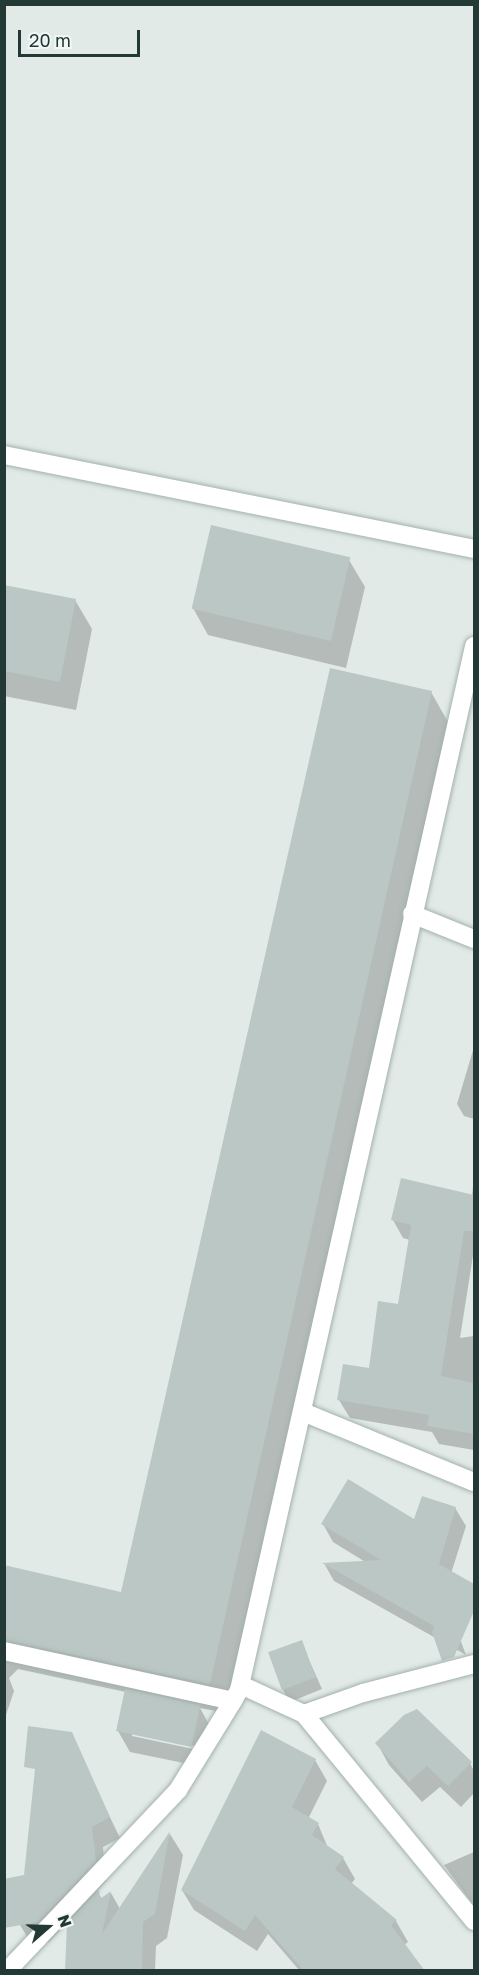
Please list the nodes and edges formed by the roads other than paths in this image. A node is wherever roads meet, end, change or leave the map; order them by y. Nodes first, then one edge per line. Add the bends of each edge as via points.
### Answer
1 (4, 454) edge
2 (474, 549) edge
3 (474, 646) edge
4 (412, 914) junction
5 (474, 939) edge
6 (303, 1412) junction
7 (474, 1482) edge
8 (4, 1651) edge
9 (474, 1664) edge
10 (237, 1693) junction
11 (304, 1714) junction
12 (474, 1921) edge
13 (8, 1971) edge

1 - 2 street
3 - 4 street
4 - 5 street
4 - 6 street
6 - 7 street
6 - 10 street
8 - 10 street
9 - 11 street via 363,1693
10 - 11 street
10 - 13 street via 178,1790
11 - 12 street

